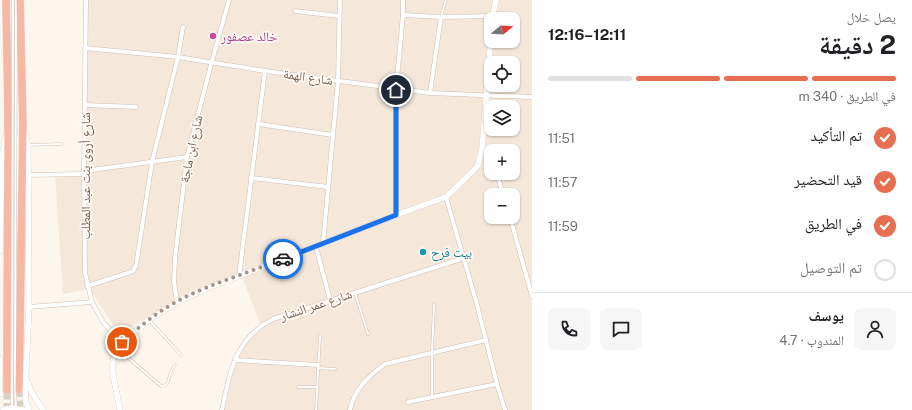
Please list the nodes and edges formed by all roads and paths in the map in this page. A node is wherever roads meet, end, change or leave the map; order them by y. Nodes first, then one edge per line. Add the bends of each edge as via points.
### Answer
1 (6, 0) edge
2 (14, 0) edge
3 (20, 0) edge
4 (86, 0) edge
5 (229, 0) edge
6 (340, 0) edge
7 (403, 0) edge
8 (446, 0) edge
9 (496, 0) edge
10 (295, 11) dead end
11 (494, 12) edge
12 (403, 15) junction
13 (339, 16) junction
14 (441, 17) junction
15 (484, 18) edge
16 (184, 27) dead end
17 (85, 48) junction
18 (490, 48) edge
19 (178, 57) junction
20 (212, 62) junction
21 (264, 71) junction
22 (338, 81) junction
23 (396, 90) junction
24 (430, 93) junction
25 (486, 96) junction
26 (532, 97) edge
27 (85, 106) junction
28 (136, 107) dead end
29 (258, 124) junction
30 (8, 127) junction
31 (23, 128) junction
32 (333, 135) junction
33 (61, 144) dead end
34 (28, 145) junction
35 (187, 157) junction
36 (152, 162) junction
37 (84, 173) junction
38 (28, 175) junction
39 (251, 178) junction
40 (499, 180) dead end
41 (328, 187) junction
42 (501, 188) edge
43 (446, 198) junction
44 (396, 215) junction
45 (512, 224) edge
46 (323, 244) junction
47 (316, 247) junction
48 (0, 251) edge
49 (464, 258) junction
50 (239, 276) junction
51 (87, 286) junction
52 (355, 293) junction
53 (532, 296) edge
54 (330, 300) junction
55 (92, 302) junction
56 (177, 302) junction
57 (434, 305) dead end
58 (29, 307) junction
59 (149, 320) junction
60 (368, 334) dead end
61 (320, 336) dead end
62 (486, 340) junction
63 (122, 342) junction
64 (117, 348) junction
65 (432, 352) junction
66 (181, 355) dead end
67 (0, 359) edge
68 (235, 360) junction
69 (175, 365) dead end
70 (318, 366) junction
71 (335, 369) dead end
72 (26, 375) junction
73 (497, 384) junction
74 (298, 387) dead end
75 (317, 387) junction
76 (7, 390) tunnel mouth
77 (20, 390) tunnel mouth
78 (0, 394) tunnel mouth
79 (432, 397) junction
80 (408, 402) dead end
81 (14, 409) edge
82 (3, 410) edge
83 (24, 410) edge
84 (29, 410) edge
85 (44, 410) edge
86 (120, 410) edge
87 (222, 410) edge
88 (316, 410) edge
89 (350, 410) edge
90 (505, 410) edge

1 - 30 highway
2 - 81 lane
2 - 81 lane
3 - 31 highway
4 - 17 street, شارع أروى بنت عبد المطلب
5 - 20 street, شارع ابن ماجة
6 - 13 street
7 - 12 street
8 - 14 lane
9 - 11 street
10 - 13 street
12 - 14 street
12 - 23 street
13 - 22 street
14 - 15 street
14 - 24 street
16 - 19 street
17 - 19 street, شارع الهمة
17 - 27 street, شارع أروى بنت عبد المطلب
18 - 25 street
19 - 20 street, شارع الهمة
19 - 36 street
20 - 21 street, شارع الهمة
20 - 35 street, شارع ابن ماجة
21 - 22 street, شارع الهمة
21 - 29 street
22 - 23 street, شارع الهمة
22 - 32 street
23 - 24 street, شارع الهمة
23 - 44 street
24 - 25 street, شارع الهمة
25 - 26 street, شارع الهمة
25 - 43 street via 482,148 478,164 468,178
27 - 28 street
27 - 37 street, شارع أروى بنت عبد المطلب
29 - 32 street
29 - 39 street
30 - 48 street via 2,156
30 - 76 highway
31 - 34 street
31 - 77 highway
32 - 41 street
33 - 34 lane
34 - 38 street
35 - 36 street
35 - 56 street, شارع ابن ماجة via 175,258 174,282
36 - 37 street
36 - 51 street via 136,266 133,271
37 - 38 street
37 - 51 street, شارع أروى بنت عبد المطلب
38 - 58 street
39 - 41 street
39 - 50 street
40 - 42 street
41 - 46 street
43 - 44 street
43 - 49 street
44 - 46 street
45 - 53 street
46 - 47 street
47 - 50 street
47 - 54 street
49 - 52 street, شارع عمر النشار
49 - 62 street
50 - 56 street
51 - 55 street, شارع أروى بنت عبد المطلب
52 - 54 street, شارع عمر النشار
52 - 60 lane
54 - 68 street, شارع عمر النشار via 262,324 246,340
55 - 58 street
55 - 63 street, شارع أروى بنت عبد المطلب via 103,322
56 - 59 street
57 - 65 lane
58 - 72 street
59 - 63 street
59 - 66 lane
61 - 70 lane
62 - 65 street
62 - 73 street
63 - 64 street
64 - 69 lane via 161,386 166,386
64 - 86 street via 112,369
65 - 79 lane
65 - 89 street via 385,364 364,382
67 - 78 street
68 - 70 street
68 - 87 street, شارع عمر النشار
70 - 71 lane
70 - 75 lane
72 - 84 street via 25,397
72 - 85 street via 32,393
73 - 79 street
73 - 90 street
74 - 75 lane
75 - 88 lane
79 - 80 street
81 - 82 street
81 - 83 street

